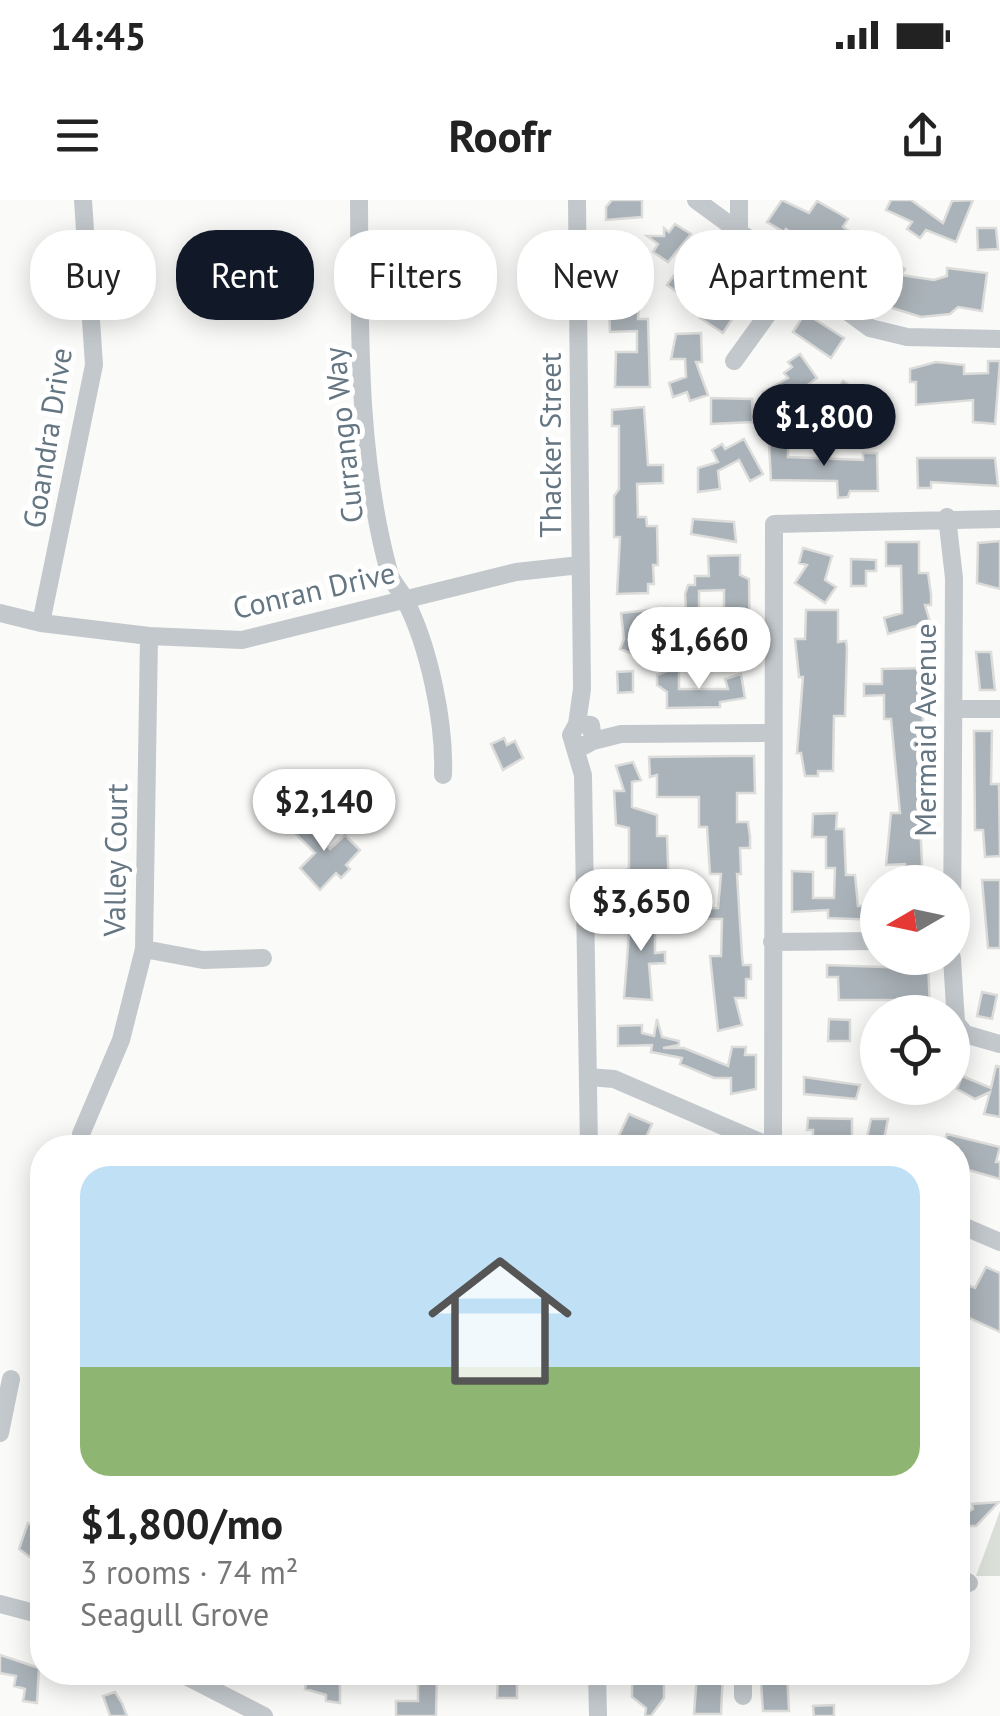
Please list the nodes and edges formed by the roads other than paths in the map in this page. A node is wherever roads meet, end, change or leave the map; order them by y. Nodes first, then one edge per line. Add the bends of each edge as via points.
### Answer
1 (82, 200) edge
2 (359, 200) edge
3 (577, 200) edge
4 (696, 200) edge
5 (739, 200) edge
6 (739, 228) junction
7 (741, 230) edge
8 (764, 320) edge
9 (863, 320) edge
10 (1000, 339) edge
11 (734, 362) dead end
12 (947, 517) junction
13 (1000, 519) edge
14 (580, 565) junction
15 (405, 599) junction
16 (0, 613) edge
17 (41, 623) junction
18 (149, 636) junction
19 (956, 709) junction
20 (1000, 709) edge
21 (772, 733) junction
22 (586, 734) junction
23 (443, 775) dead end
24 (953, 865) edge
25 (860, 941) edge
26 (772, 942) junction
27 (144, 949) junction
28 (263, 958) dead end
29 (953, 975) edge
30 (1000, 1044) edge
31 (588, 1077) junction
32 (80, 1134) dead end
33 (589, 1135) edge
34 (746, 1135) edge
35 (774, 1135) edge
36 (970, 1229) edge
37 (1000, 1242) edge
38 (11, 1379) dead end
39 (0, 1434) edge
40 (0, 1604) edge
41 (30, 1612) edge
42 (224, 1685) edge
43 (597, 1685) edge
44 (743, 1685) edge
45 (743, 1696) dead end
46 (264, 1716) edge
47 (598, 1716) edge

1 - 17 street, Goandra Drive via 94,366
2 - 15 street, Currango Way via 362,403 390,577
3 - 14 street, Thacker Street
4 - 6 street
5 - 6 street
6 - 7 street
8 - 11 street
9 - 10 street via 884,334
12 - 13 street
12 - 19 street, Mermaid Avenue
12 - 21 street via 774,524
14 - 15 street, Conran Drive via 516,572
14 - 22 street, Thacker Street
15 - 18 street, Conran Drive via 242,640
15 - 23 street, Currango Way via 440,707
16 - 17 street, Conran Drive
17 - 18 street, Conran Drive
18 - 27 street, Valley Court
19 - 20 street
19 - 24 street, Mermaid Avenue
21 - 22 street
21 - 26 street
22 - 31 street, Thacker Street
25 - 26 street
26 - 35 street
27 - 28 street via 204,960
27 - 32 street, Valley Court via 121,1040
29 - 30 street via 956,1023 965,1034
31 - 33 street, Thacker Street
31 - 34 street via 614,1079
36 - 37 street
38 - 39 street
40 - 41 street
42 - 46 street
43 - 47 street
44 - 45 street

